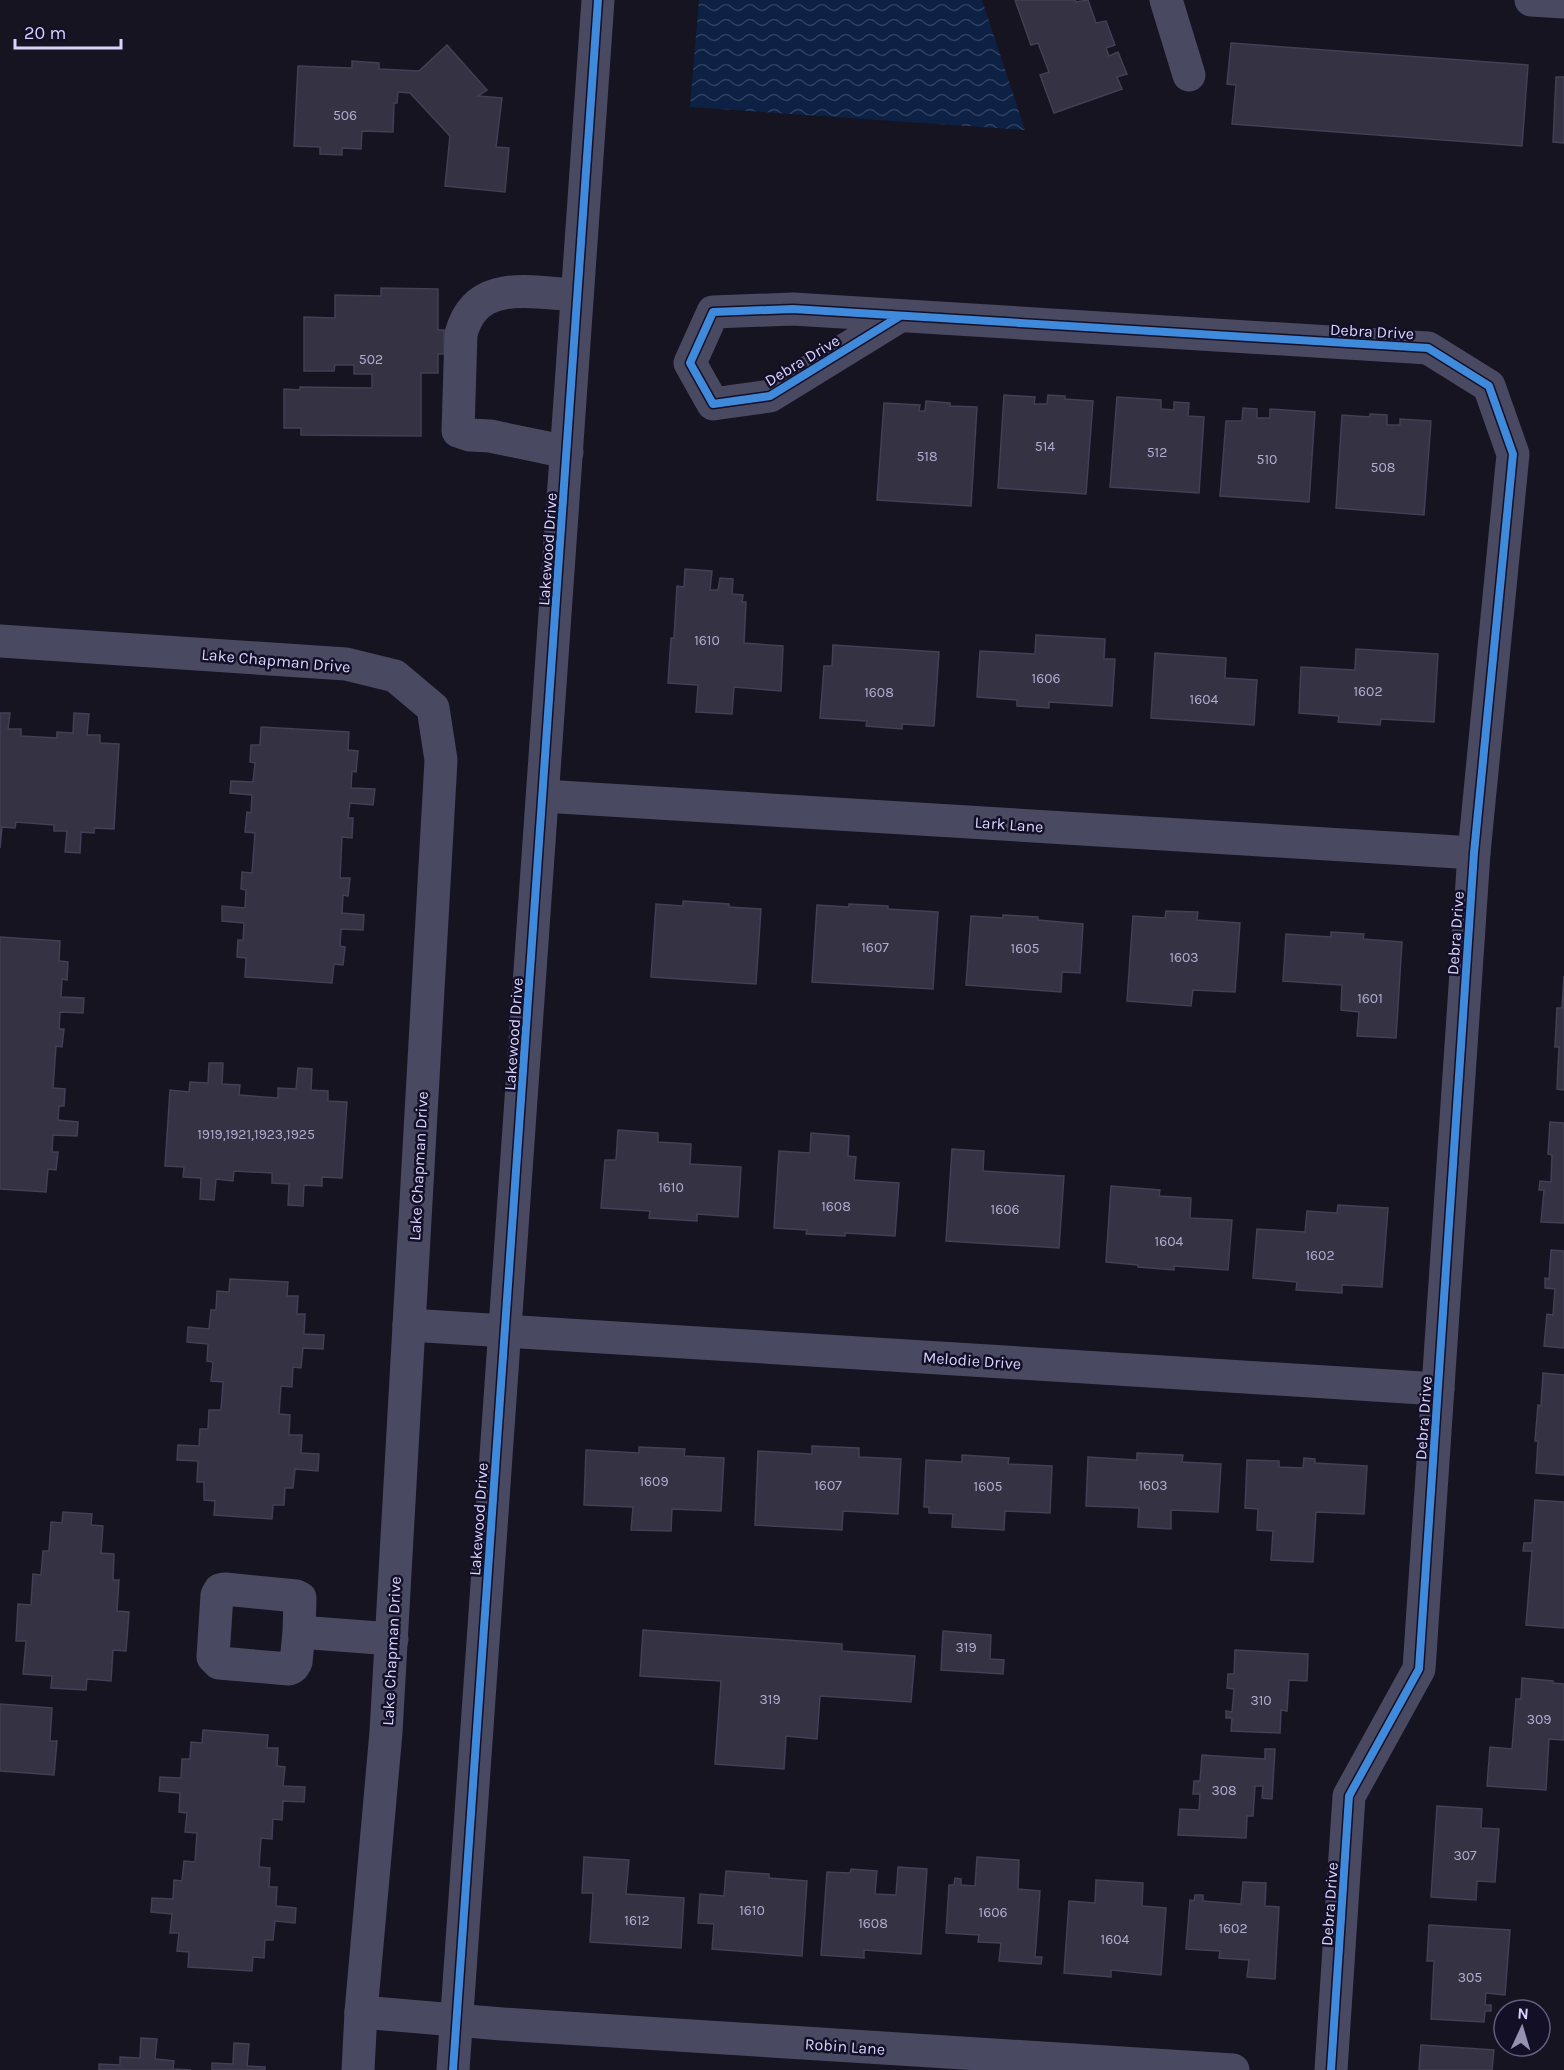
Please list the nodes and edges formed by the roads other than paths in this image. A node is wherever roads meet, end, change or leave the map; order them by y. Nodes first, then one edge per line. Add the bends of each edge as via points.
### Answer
1 (598, 0) edge
2 (1166, 0) edge
3 (1531, 0) edge
4 (1564, 2) edge
5 (1189, 75) dead end
6 (577, 295) junction
7 (900, 316) junction
8 (567, 452) junction
9 (0, 641) edge
10 (543, 796) junction
11 (1474, 853) junction
12 (409, 1325) junction
13 (505, 1332) junction
14 (1438, 1389) junction
15 (299, 1632) dead end
16 (392, 1639) junction
17 (361, 2012) junction
18 (457, 2021) junction
19 (358, 2070) edge
20 (453, 2070) edge
21 (1233, 2070) edge
22 (1331, 2070) edge

1 - 6 street, Lakewood Drive
2 - 5 street
3 - 4 street
6 - 8 street, Lakewood Drive
6 - 8 street via 505,291 481,300 464,320 461,334 458,431
7 - 7 street, Debra Drive via 793,309 713,312 690,363 713,404 770,396
7 - 11 street, Debra Drive via 1428,348 1489,386 1513,454
8 - 10 street, Lakewood Drive
9 - 12 street, Lake Chapman Drive via 346,664 394,675 434,708 441,760
10 - 11 street, Lark Lane
10 - 13 street, Lakewood Drive
11 - 14 street, Debra Drive
12 - 13 street, Melodie Drive
12 - 16 street, Lake Chapman Drive
13 - 14 street, Melodie Drive
13 - 18 street, Lakewood Drive
14 - 22 street, Debra Drive via 1419,1669 1349,1796
15 - 16 street
16 - 17 street, Lake Chapman Drive
17 - 18 street, Robin Lane
17 - 19 street, Lake Chapman Drive
18 - 20 street, Lakewood Drive
18 - 21 street, Robin Lane

